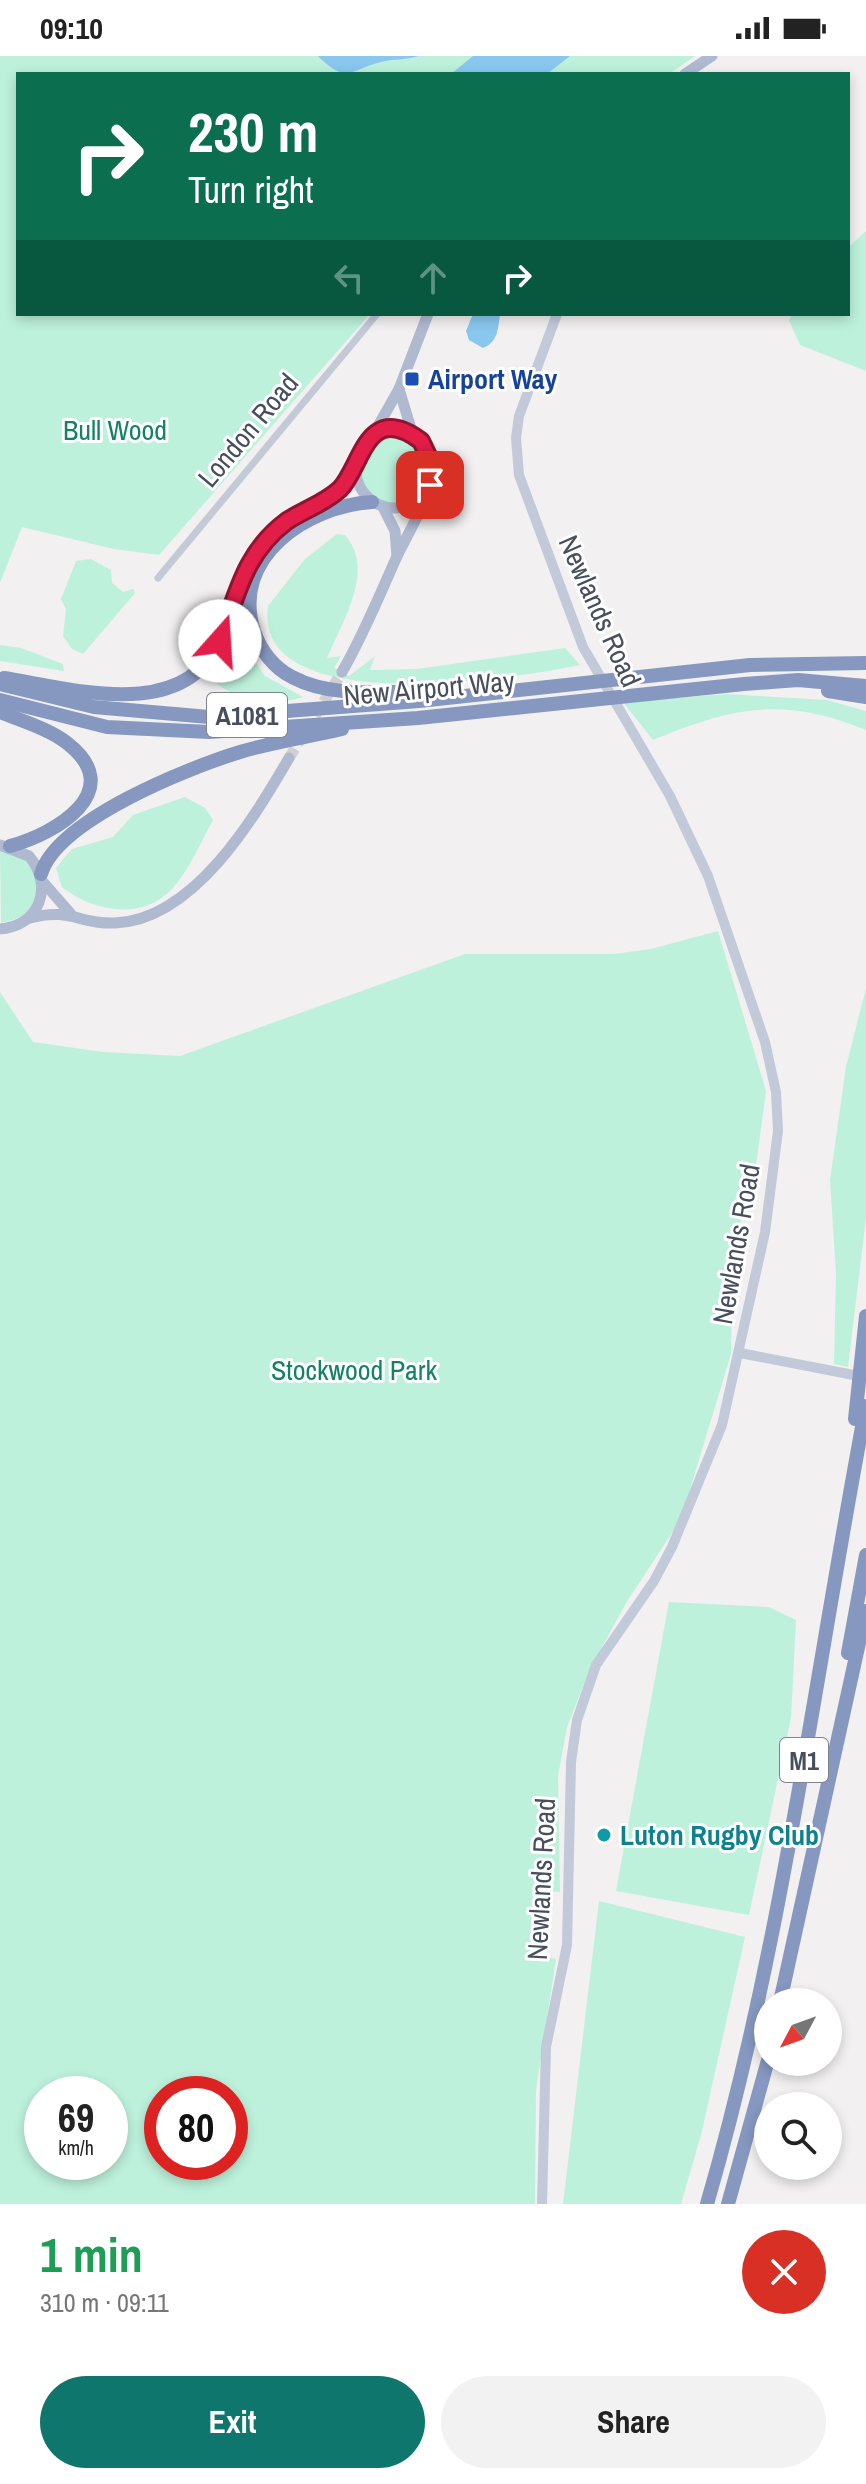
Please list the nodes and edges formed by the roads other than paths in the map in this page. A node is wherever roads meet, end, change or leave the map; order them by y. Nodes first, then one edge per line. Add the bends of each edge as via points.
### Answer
1 (712, 56) edge
2 (688, 72) edge
3 (375, 316) edge
4 (427, 316) edge
5 (556, 316) edge
6 (399, 389) junction
7 (413, 435) junction
8 (372, 436) junction
9 (354, 469) junction
10 (425, 494) junction
11 (378, 505) junction
12 (397, 557) junction
13 (158, 578) dead end
14 (866, 660) edge
15 (342, 672) tunnel mouth
16 (0, 677) edge
17 (0, 684) edge
18 (744, 684) junction
19 (866, 686) edge
20 (495, 691) junction
21 (866, 697) edge
22 (0, 700) edge
23 (0, 712) edge
24 (378, 720) junction
25 (289, 758) tunnel mouth
26 (5, 846) edge
27 (42, 877) junction
28 (72, 914) junction
29 (30, 918) junction
30 (0, 929) edge
31 (866, 1316) edge
32 (740, 1353) junction
33 (866, 1378) edge
34 (862, 1402) edge
35 (866, 1555) edge
36 (866, 1611) edge
37 (799, 1912) junction
38 (783, 1988) edge
39 (764, 2076) edge
40 (542, 2204) edge
41 (707, 2204) edge
42 (728, 2204) edge

1 - 2 main road
3 - 13 street, London Road
4 - 6 main road
5 - 32 street, Newlands Road via 519,416 516,457 522,483 583,647 699,853 765,1042 776,1092 773,1186
6 - 7 main road
6 - 8 main road
7 - 8 main road via 393,430
7 - 10 main road via 427,448 433,466
8 - 9 main road via 359,450
9 - 11 main road via 362,493
9 - 16 highway, A1081 via 332,495 260,544 241,578 214,653 192,677 162,690 133,694
10 - 11 main road via 402,508
10 - 12 main road
11 - 12 main road via 395,531
11 - 20 highway, A1081 via 345,505 317,516 295,527 266,554 251,585 249,604 264,652 291,677 338,691
12 - 15 main road
14 - 20 highway, New Airport Way / A1081 via 750,665
17 - 20 highway, New Airport Way / A1081 via 94,707 209,717
18 - 19 highway, New Airport Way / A1081 via 813,681
18 - 21 highway
18 - 24 highway, New Airport Way / A1081
22 - 24 highway, New Airport Way / A1081 via 69,720 142,731 209,732
23 - 26 highway via 66,742 81,758 89,781 83,803 70,819 48,834
24 - 27 highway, A1081 via 243,751 127,798 55,847
25 - 28 main road, A1081 via 239,839 184,893 128,921
26 - 27 main road via 29,856
27 - 28 main road
27 - 29 main road via 43,894
28 - 29 main road, A1081
29 - 30 main road
31 - 34 highway
32 - 33 street
32 - 40 street, Newlands Road via 722,1425 672,1547 596,1665 577,1720 571,1762 567,1945 546,2047
34 - 41 highway, M1 via 842,1497 787,1863 736,2104
35 - 37 highway, M1
36 - 37 highway
37 - 38 highway, M1
39 - 42 highway

